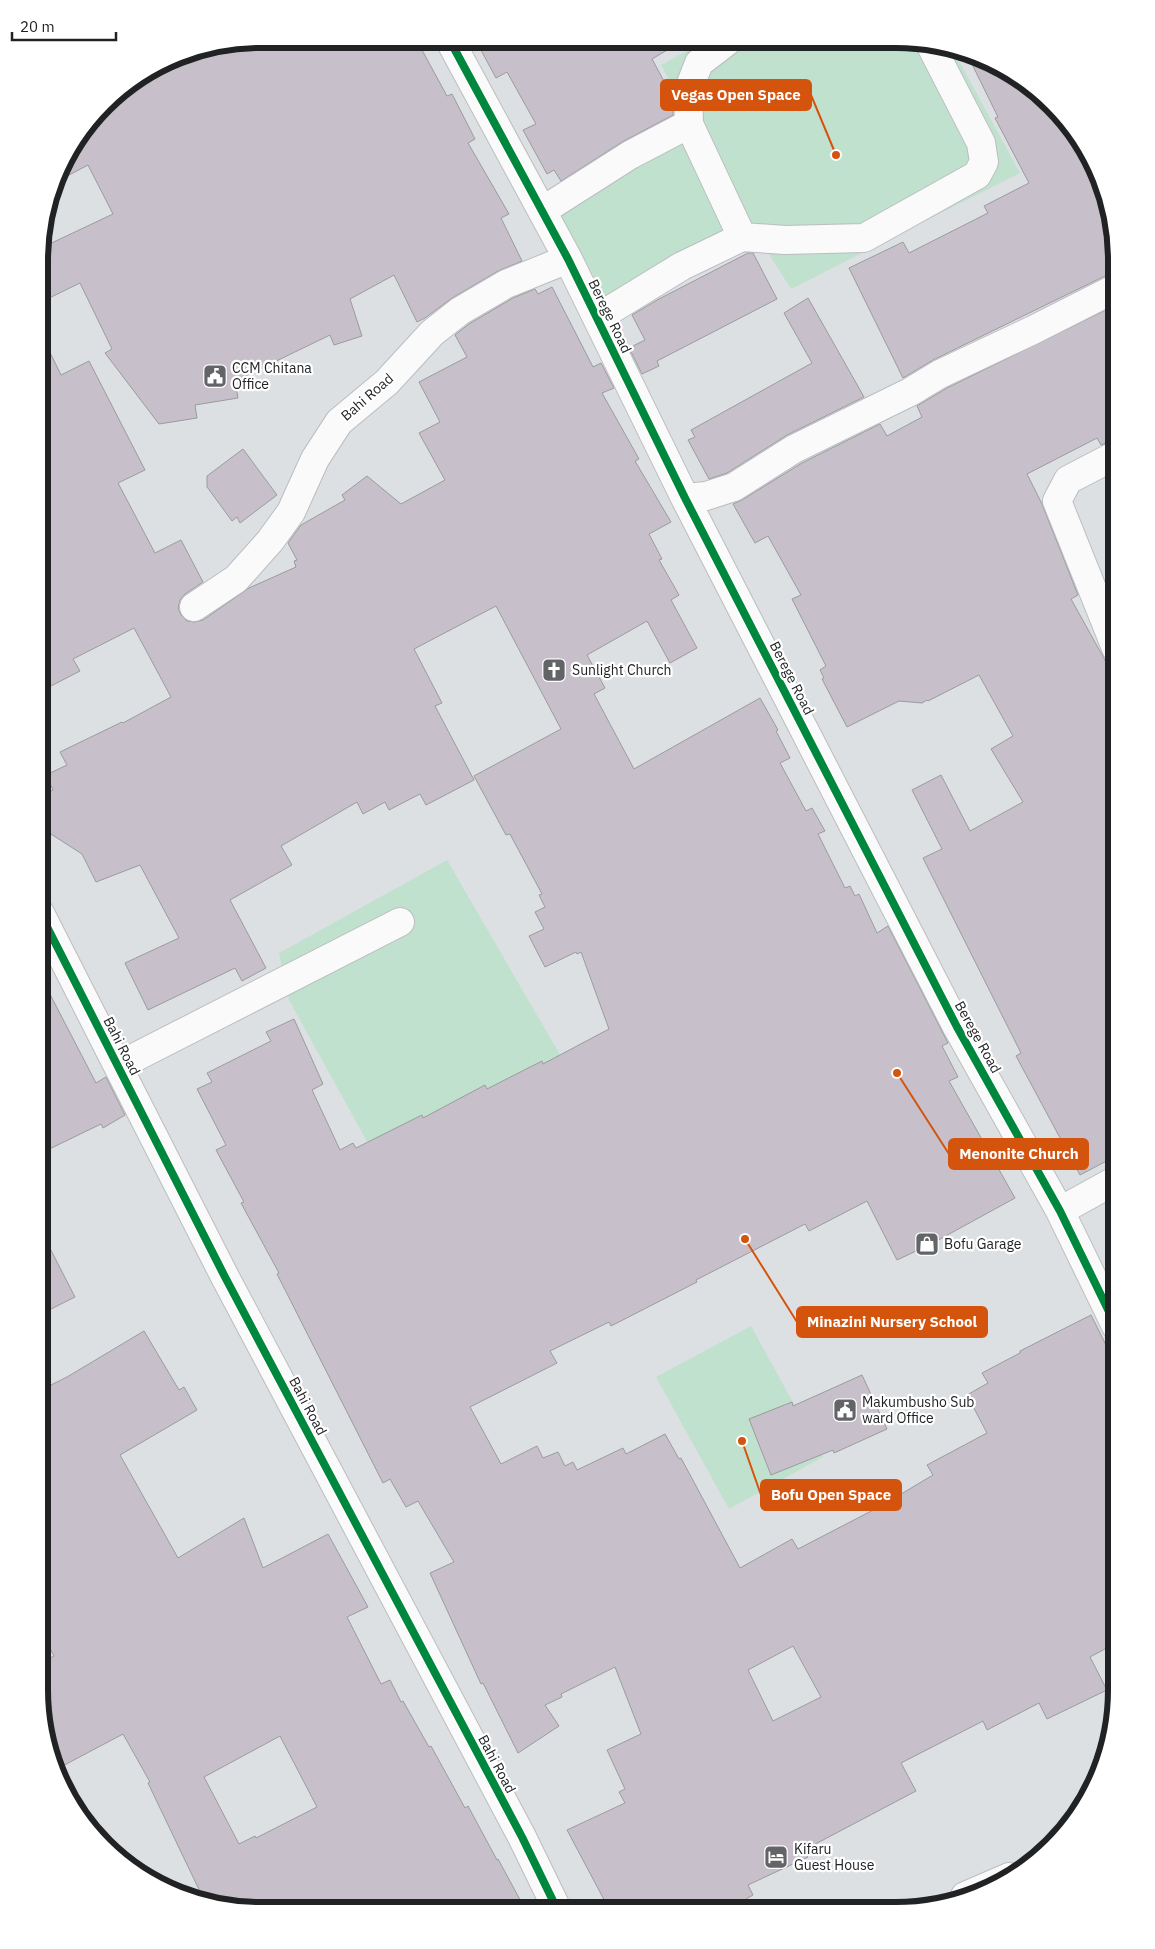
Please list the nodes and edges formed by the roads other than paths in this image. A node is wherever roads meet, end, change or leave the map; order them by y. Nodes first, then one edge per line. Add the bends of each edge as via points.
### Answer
1 (454, 48) edge
2 (719, 48) edge
3 (934, 51) edge
4 (689, 124) junction
5 (542, 211) junction
6 (742, 237) junction
7 (568, 260) junction
8 (1108, 292) edge
9 (597, 318) junction
10 (1108, 459) edge
11 (685, 498) junction
12 (194, 607) dead end
13 (1108, 628) edge
14 (400, 922) dead end
15 (48, 929) edge
16 (118, 1066) junction
17 (1108, 1184) edge
18 (1060, 1211) junction
19 (1108, 1310) edge
20 (553, 1901) edge

1 - 5 street, Berege Road
2 - 4 street via 700,63 688,91
3 - 6 street via 981,143 984,162 977,175 864,238 785,240
4 - 5 street via 630,155
4 - 6 street
5 - 7 street, Berege Road
6 - 9 street via 682,266
7 - 9 street, Berege Road
7 - 12 street, Bahi Road via 506,284 460,311 432,333 387,382 339,422 315,459 291,512 270,542 236,579
8 - 11 street via 794,449 734,487 706,496
9 - 11 street, Berege Road
10 - 13 street via 1068,480 1057,501
11 - 18 street, Berege Road via 957,1026
14 - 16 street
15 - 16 street, Bahi Road
16 - 20 street, Bahi Road
17 - 18 street
18 - 19 street, Berege Road

